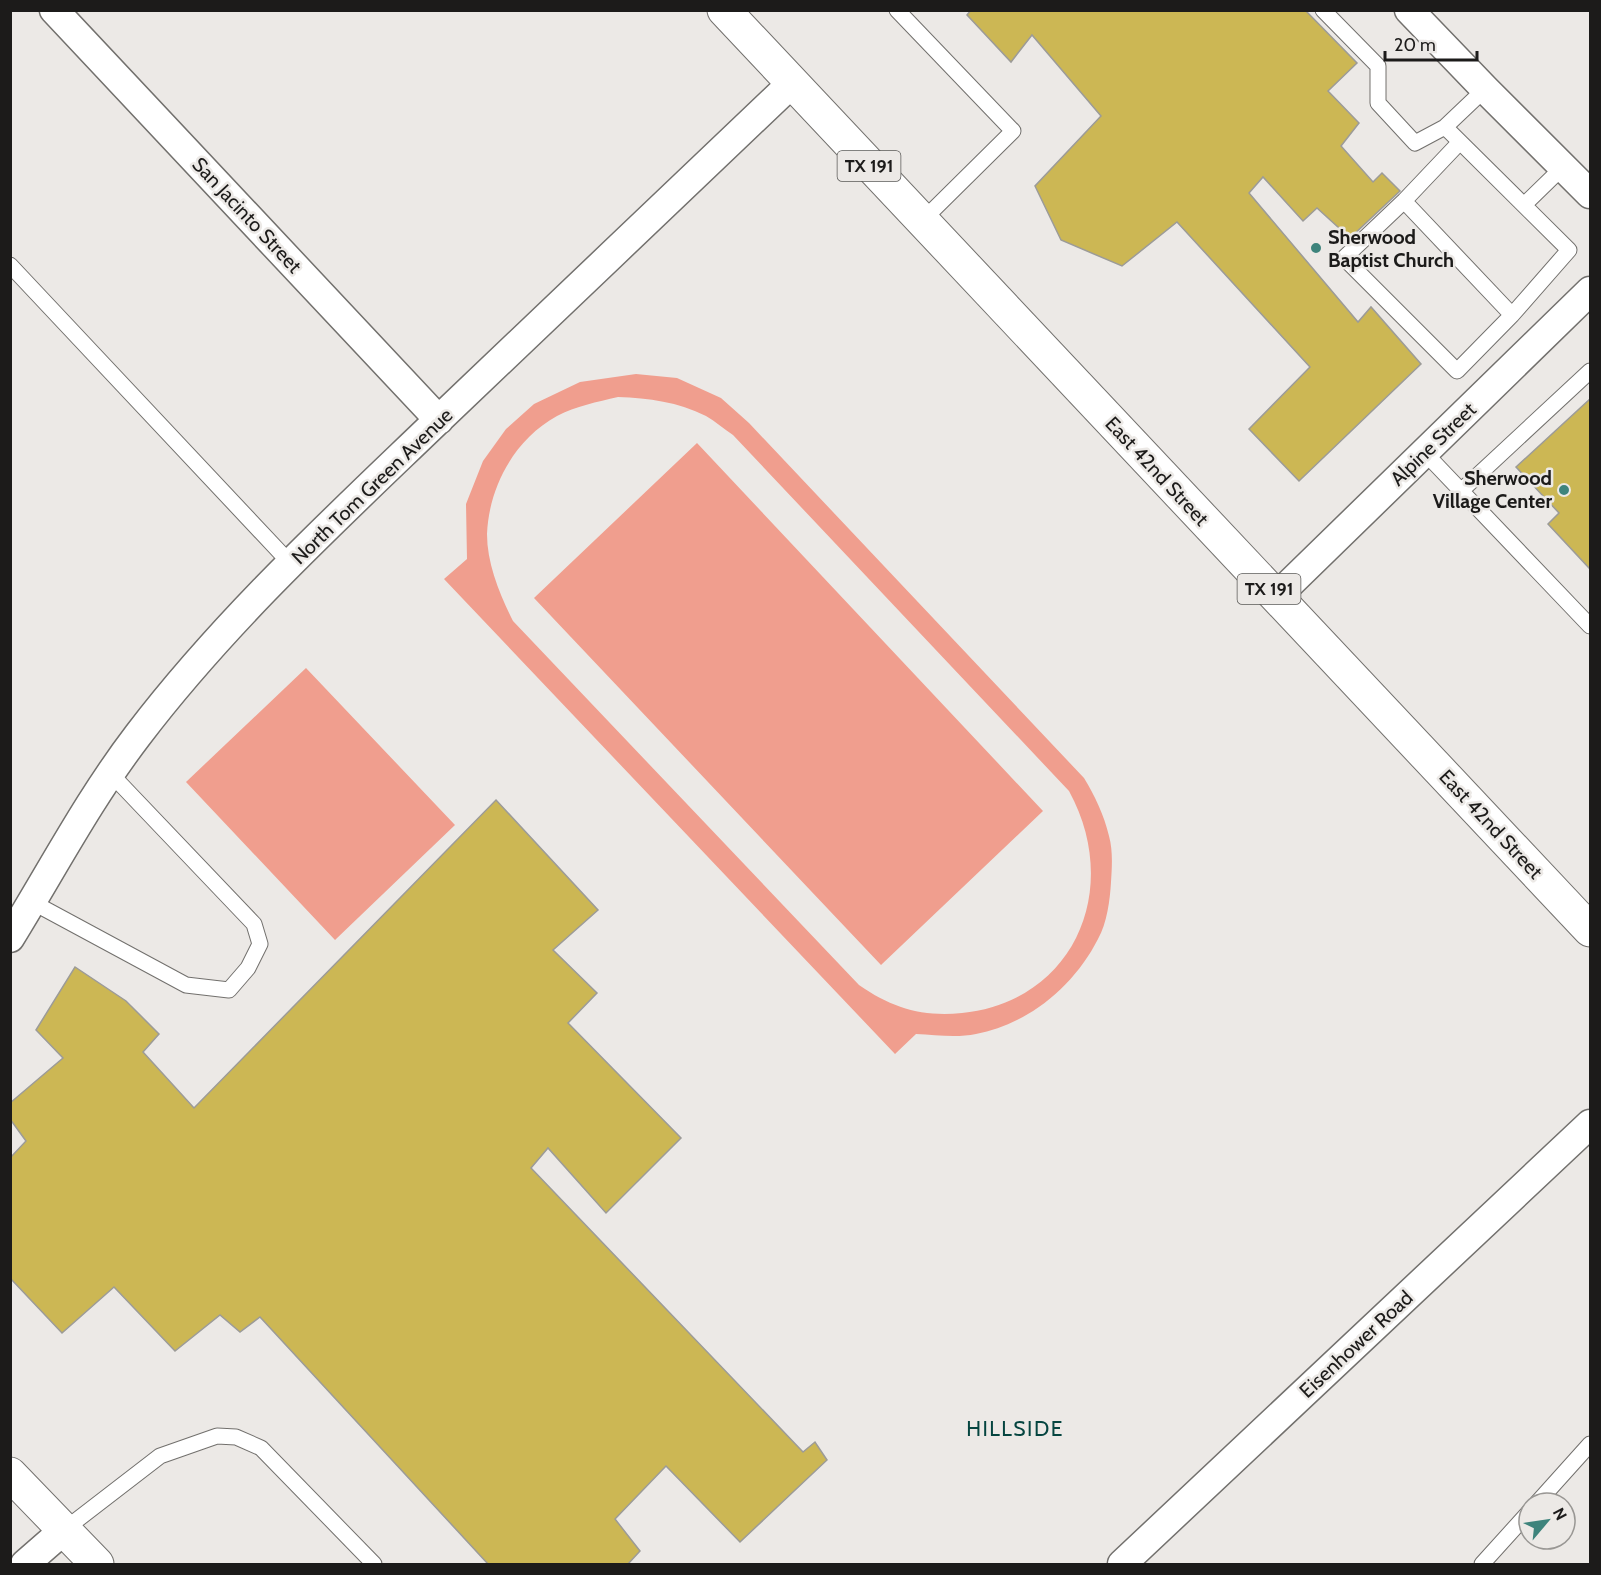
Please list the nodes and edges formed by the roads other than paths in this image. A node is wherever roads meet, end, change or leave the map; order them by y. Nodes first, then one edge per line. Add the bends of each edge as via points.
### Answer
1 (54, 10) edge
2 (724, 10) edge
3 (897, 10) edge
4 (1323, 10) edge
5 (1409, 10) edge
6 (792, 83) junction
7 (1485, 89) junction
8 (1445, 127) junction
9 (1459, 143) junction
10 (1563, 167) junction
11 (1590, 194) edge
12 (1404, 201) junction
13 (1524, 206) junction
14 (922, 221) junction
15 (10, 266) edge
16 (1590, 291) edge
17 (1512, 315) junction
18 (1590, 371) edge
19 (439, 420) junction
20 (1425, 453) junction
21 (1462, 490) junction
22 (291, 564) junction
23 (1276, 597) junction
24 (1590, 626) edge
25 (111, 774) junction
26 (32, 902) junction
27 (1590, 930) edge
28 (10, 938) edge
29 (1590, 1124) edge
30 (1590, 1444) edge
31 (10, 1474) edge
32 (1549, 1491) edge
33 (1517, 1525) edge
34 (64, 1530) junction
35 (25, 1564) edge
36 (97, 1564) edge
37 (374, 1564) edge
38 (1122, 1564) edge
39 (1482, 1564) edge

1 - 19 street, San Jacinto Street
2 - 6 main road, East 42nd Street / TX 191
3 - 14 lane via 1013,131
4 - 8 lane via 1378,66 1378,103 1414,143
5 - 7 street
6 - 14 main road, East 42nd Street / TX 191
6 - 19 street, North Tom Green Avenue
7 - 8 lane
7 - 10 street
8 - 9 lane
9 - 12 lane
9 - 13 lane
10 - 11 street
10 - 13 lane
12 - 17 lane
12 - 17 lane via 1344,258 1457,371
13 - 17 lane via 1569,250
14 - 23 main road, East 42nd Street / TX 191
15 - 22 lane
16 - 20 street, Alpine Street
18 - 21 lane
19 - 22 street, North Tom Green Avenue
20 - 21 lane
20 - 23 street, Alpine Street
21 - 24 lane
22 - 25 street, North Tom Green Avenue via 173,691
23 - 27 main road, East 42nd Street / TX 191
25 - 26 street, North Tom Green Avenue via 82,815
25 - 26 lane via 254,924 260,944 248,968 229,990 186,985
26 - 28 street, North Tom Green Avenue
29 - 38 street, Eisenhower Road
30 - 32 lane
31 - 34 main road
33 - 39 lane
34 - 35 street
34 - 36 main road
34 - 37 lane via 160,1456 217,1436 236,1437 261,1448

